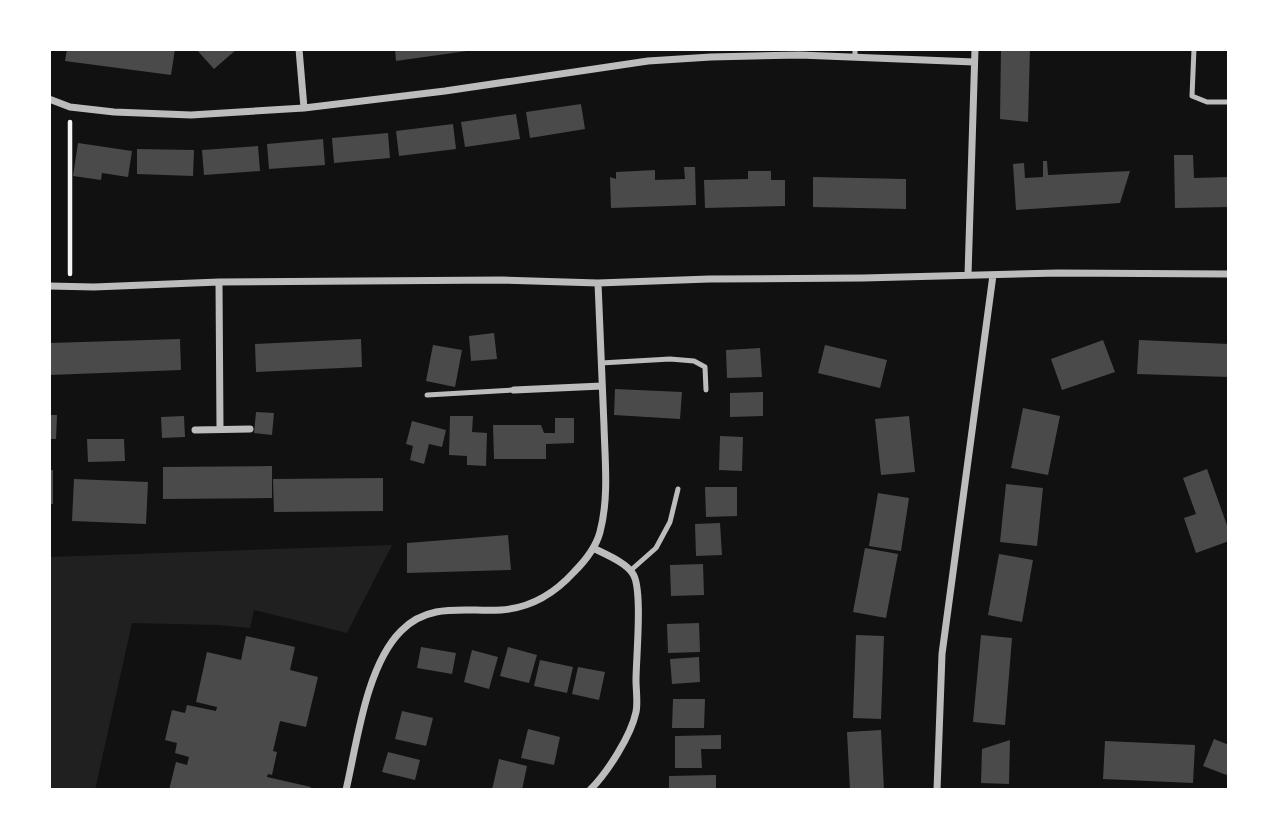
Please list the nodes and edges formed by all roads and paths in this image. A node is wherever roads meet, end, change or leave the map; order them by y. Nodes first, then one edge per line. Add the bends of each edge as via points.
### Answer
1 (299, 49) edge
2 (975, 49) edge
3 (1194, 49) edge
4 (855, 53) edge
5 (974, 62) junction
6 (49, 99) edge
7 (1229, 102) edge
8 (70, 107) junction
9 (304, 108) junction
10 (1229, 274) edge
11 (968, 275) junction
12 (993, 275) junction
13 (219, 282) junction
14 (598, 283) junction
15 (49, 286) edge
16 (70, 286) junction
17 (601, 363) junction
18 (603, 386) junction
19 (514, 390) joint
20 (706, 390) dead end
21 (428, 395) dead end
22 (220, 429) junction
23 (250, 429) dead end
24 (195, 430) dead end
25 (678, 489) dead end
26 (593, 548) junction
27 (630, 571) junction
28 (346, 790) edge
29 (590, 790) edge
30 (937, 790) edge

1 - 9 street
2 - 5 street
3 - 7 lane via 1192,96 1207,102
4 - 5 street
4 - 9 street via 648,61
5 - 11 street
6 - 8 street
8 - 9 street via 191,115
8 - 16 path
10 - 12 street
11 - 12 street
11 - 14 street
12 - 30 street via 942,654
13 - 14 street
13 - 16 street
13 - 22 street
14 - 17 street
15 - 16 street
17 - 18 street
17 - 20 lane via 694,361 705,367
18 - 19 street
18 - 26 street via 605,501
19 - 21 lane
22 - 23 street
22 - 24 street
25 - 27 lane via 670,522 656,548
26 - 27 street
26 - 28 street via 562,584 524,606 435,611 401,630 385,651 369,688
27 - 29 street via 639,591 637,712 623,744

